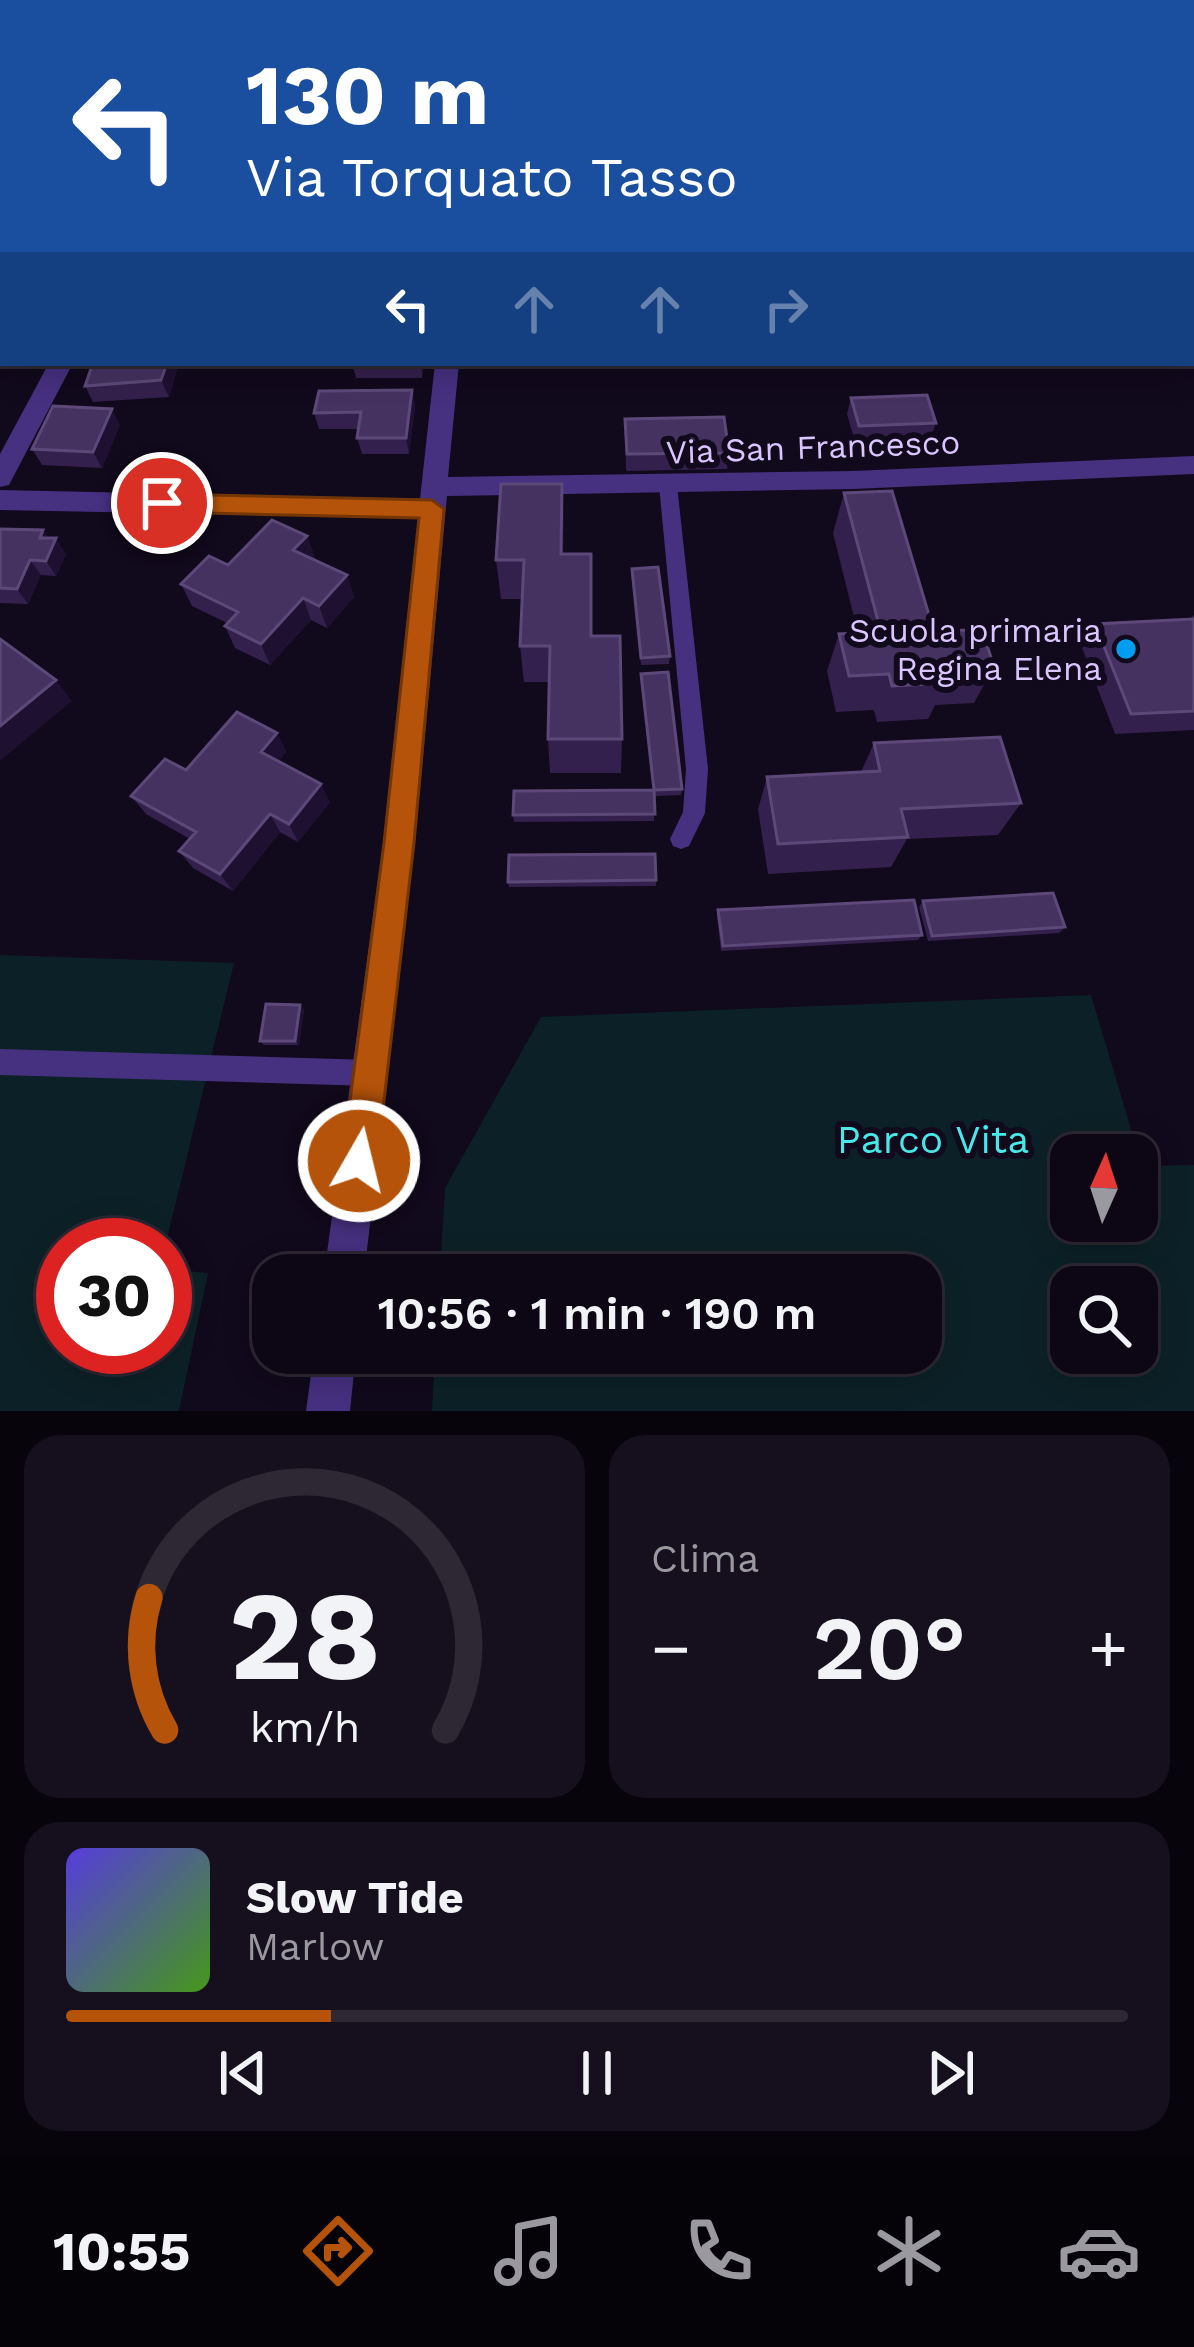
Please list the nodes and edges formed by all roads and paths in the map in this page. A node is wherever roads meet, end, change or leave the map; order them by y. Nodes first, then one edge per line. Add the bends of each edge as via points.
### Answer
1 (59, 366) edge
2 (447, 366) edge
3 (1194, 465) edge
4 (0, 478) edge
5 (668, 485) junction
6 (433, 498) junction
7 (0, 500) edge
8 (681, 839) dead end
9 (0, 1062) edge
10 (371, 1073) junction
11 (347, 1254) edge
12 (332, 1374) edge
13 (328, 1411) edge

1 - 4 street
2 - 6 street
3 - 5 street, Via San Francesco
5 - 6 street, Via San Francesco
5 - 8 lane via 697,769 694,813
6 - 7 street, Via San Francesco
6 - 10 street
9 - 10 lane
10 - 11 street
12 - 13 street

